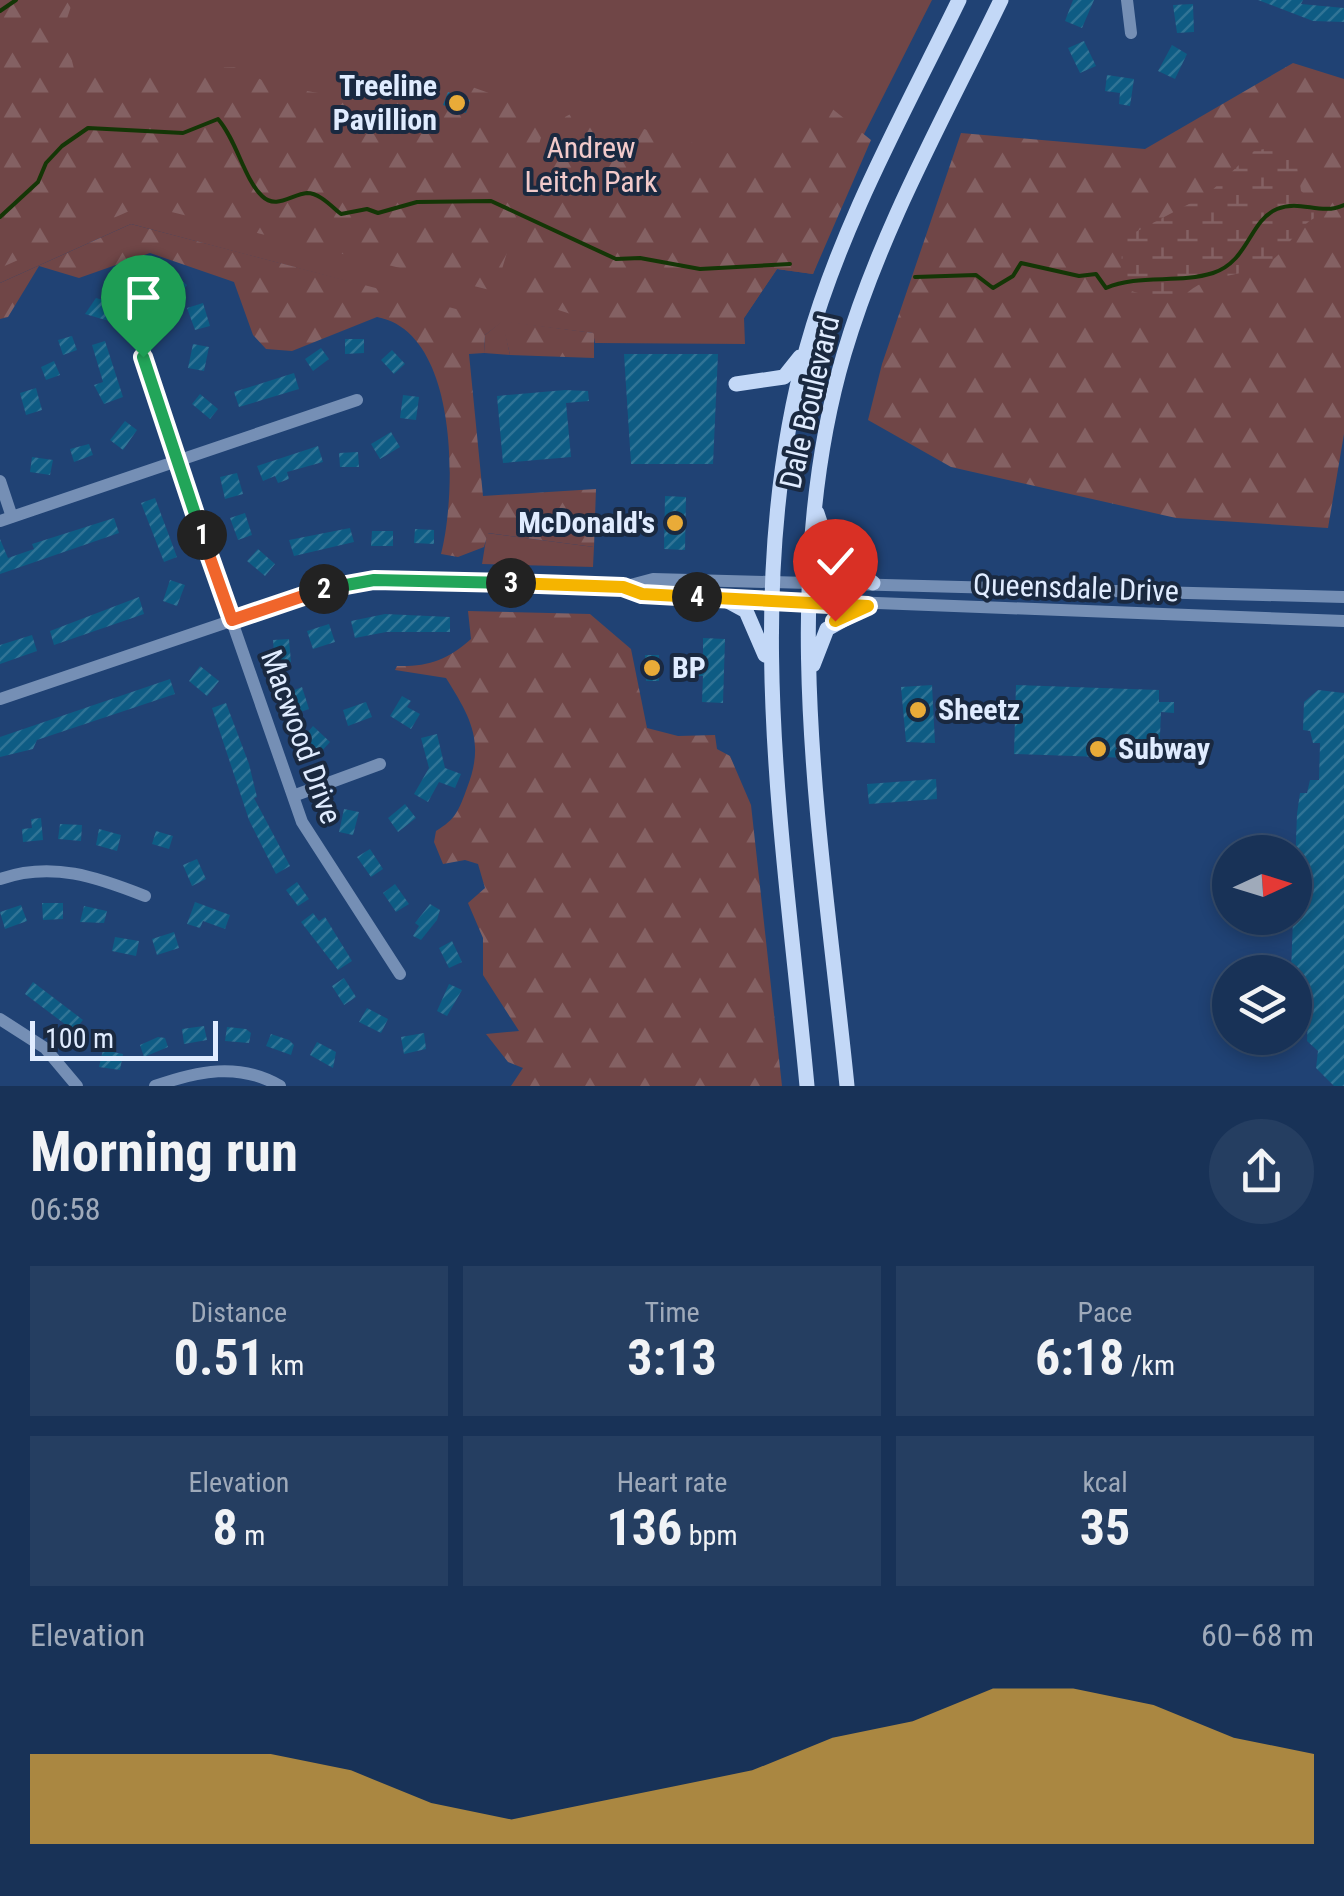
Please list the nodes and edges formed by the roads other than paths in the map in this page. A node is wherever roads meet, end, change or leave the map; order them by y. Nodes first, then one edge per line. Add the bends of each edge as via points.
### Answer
1 (959, 0) edge
2 (1001, 0) edge
3 (1127, 0) edge
4 (1131, 33) dead end
5 (145, 328) dead end
6 (808, 345) junction
7 (736, 384) dead end
8 (357, 400) dead end
9 (176, 461) junction
10 (0, 481) edge
11 (815, 500) junction
12 (6, 519) edge
13 (770, 582) junction
14 (807, 582) junction
15 (873, 583) junction
16 (623, 587) junction
17 (1344, 597) edge
18 (722, 598) junction
19 (770, 601) junction
20 (807, 603) junction
21 (868, 606) junction
22 (232, 620) junction
23 (1344, 621) edge
24 (770, 668) junction
25 (810, 674) junction
26 (0, 699) edge
27 (380, 764) dead end
28 (292, 796) junction
29 (0, 880) edge
30 (145, 896) dead end
31 (400, 974) dead end
32 (0, 1019) edge
33 (77, 1086) edge
34 (154, 1086) edge
35 (280, 1086) edge
36 (807, 1086) edge
37 (847, 1086) edge

1 - 6 main road, Dale Boulevard via 841,247
2 - 11 main road, Dale Boulevard via 864,294 835,391
3 - 4 street
5 - 9 street, Macwood Drive via 146,372
6 - 7 main road via 784,377
6 - 13 main road, Dale Boulevard via 780,477
8 - 9 street
9 - 12 street
9 - 22 street, Macwood Drive
10 - 12 street
11 - 14 main road, Dale Boulevard
11 - 15 main road via 830,555
13 - 14 street, Queensdale Drive
13 - 16 street, Queensdale Drive via 644,580
13 - 19 main road, Dale Boulevard
14 - 15 street, Queensdale Drive
14 - 20 main road, Dale Boulevard
15 - 17 street, Queensdale Drive
16 - 18 street, Queensdale Drive
16 - 22 street via 358,582
18 - 19 street, Queensdale Drive
18 - 24 main road via 740,604 750,617
19 - 20 street, Queensdale Drive
19 - 24 main road, Dale Boulevard
20 - 21 street, Queensdale Drive
20 - 25 main road, Dale Boulevard
21 - 23 street, Queensdale Drive
21 - 25 main road via 827,629
22 - 26 street
22 - 28 street, Macwood Drive
24 - 36 main road, Dale Boulevard
25 - 37 main road, Dale Boulevard
27 - 28 street
28 - 31 street, Macwood Drive via 315,847
29 - 30 street via 72,871
32 - 33 street via 45,1048
34 - 35 street via 218,1070 258,1075

